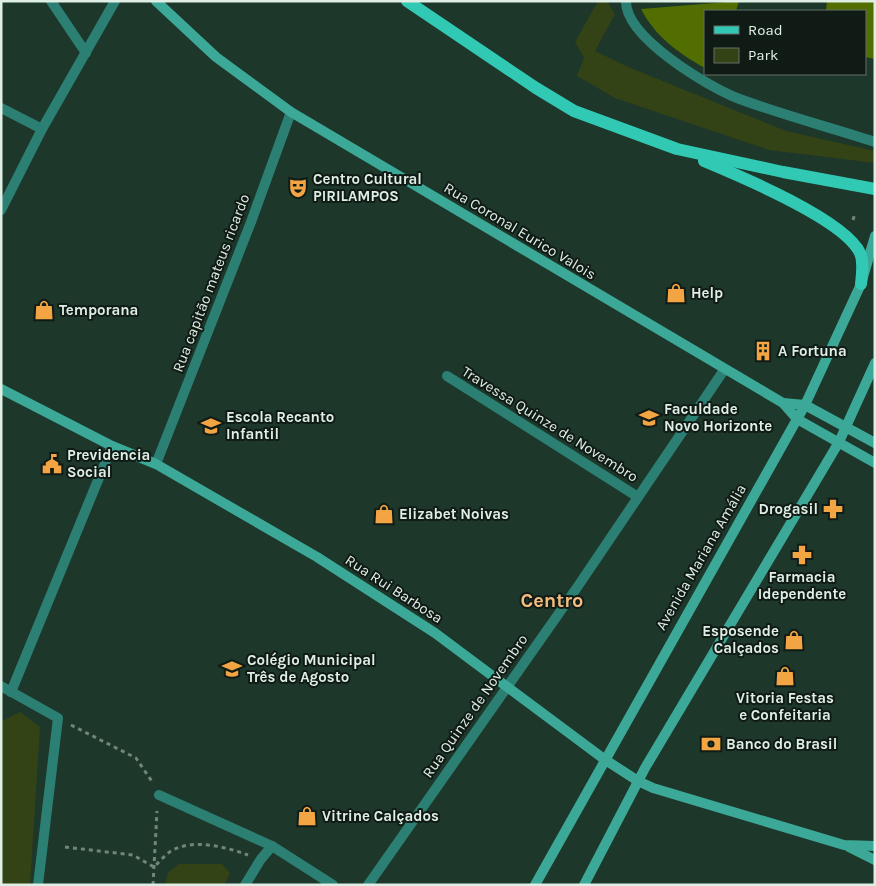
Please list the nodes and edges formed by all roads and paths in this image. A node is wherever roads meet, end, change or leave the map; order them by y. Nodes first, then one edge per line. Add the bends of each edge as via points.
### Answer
1 (51, 1) edge
2 (115, 1) edge
3 (156, 1) edge
4 (406, 1) edge
5 (626, 1) edge
6 (86, 53) junction
7 (1, 108) edge
8 (291, 112) junction
9 (42, 129) junction
10 (875, 142) edge
11 (677, 149) junction
12 (875, 189) edge
13 (1, 210) edge
14 (855, 213) dead end
15 (853, 220) dead end
16 (875, 236) edge
17 (861, 284) junction
18 (875, 363) edge
19 (724, 370) junction
20 (446, 376) dead end
21 (1, 389) edge
22 (783, 403) junction
23 (805, 404) junction
24 (797, 419) junction
25 (846, 426) junction
26 (839, 442) junction
27 (875, 442) edge
28 (112, 446) junction
29 (152, 462) junction
30 (875, 464) edge
31 (638, 497) junction
32 (507, 686) junction
33 (6, 689) edge
34 (58, 718) junction
35 (604, 759) junction
36 (638, 781) junction
37 (158, 794) junction
38 (844, 845) junction
39 (272, 846) junction
40 (875, 846) edge
41 (65, 847) dead end
42 (261, 859) junction
43 (875, 860) edge
44 (154, 867) junction
45 (38, 885) edge
46 (153, 885) edge
47 (245, 885) edge
48 (333, 885) edge
49 (368, 885) edge
50 (535, 885) edge
51 (584, 885) edge

1 - 6 street
2 - 6 street
3 - 8 main road, Rua Coronal Eurico Valois via 216,57
4 - 11 main road via 574,111
5 - 10 street via 633,23 658,48 688,70 736,97
6 - 9 street
7 - 9 street
8 - 19 main road, Rua Coronal Eurico Valois
8 - 29 street, Rua capitão mateus ricardo via 252,222
9 - 13 street
11 - 12 main road
11 - 17 main road via 772,190 849,236 862,255
14 - 15 path
16 - 17 main road, Avenida Mariana Amália
17 - 23 main road, Avenida Mariana Amália
18 - 25 main road
19 - 22 main road, Rua Coronal Eurico Valois
19 - 31 street, Rua Quinze de Novembro
20 - 31 street, Travessa Quinze de Novembro
21 - 28 main road, Rua Rui Barbosa
22 - 23 main road, Rua Coronal Eurico Valois
22 - 24 main road, Rua Coronal Eurico Valois
23 - 24 main road, Avenida Mariana Amália
23 - 25 main road
24 - 26 main road
24 - 35 main road, Avenida Mariana Amália
25 - 26 main road
25 - 27 main road
26 - 30 main road
26 - 36 main road
28 - 29 main road, Rua Rui Barbosa
28 - 33 street
29 - 32 main road, Rua Rui Barbosa via 384,599
31 - 32 street, Rua Quinze de Novembro
32 - 35 main road, Rua Rui Barbosa
32 - 49 street, Rua Quinze de Novembro
33 - 34 street
34 - 37 path via 136,758 150,775
34 - 45 street
35 - 36 main road, Rua Rui Barbosa
35 - 50 main road, Avenida Mariana Amália
36 - 38 main road, Rua Rui Barbosa
36 - 51 main road
37 - 39 street
37 - 44 path
38 - 40 main road
38 - 43 main road
39 - 42 street
39 - 48 street
41 - 44 path via 133,855
42 - 44 path via 218,847 192,845 172,851
42 - 47 street
44 - 46 path

